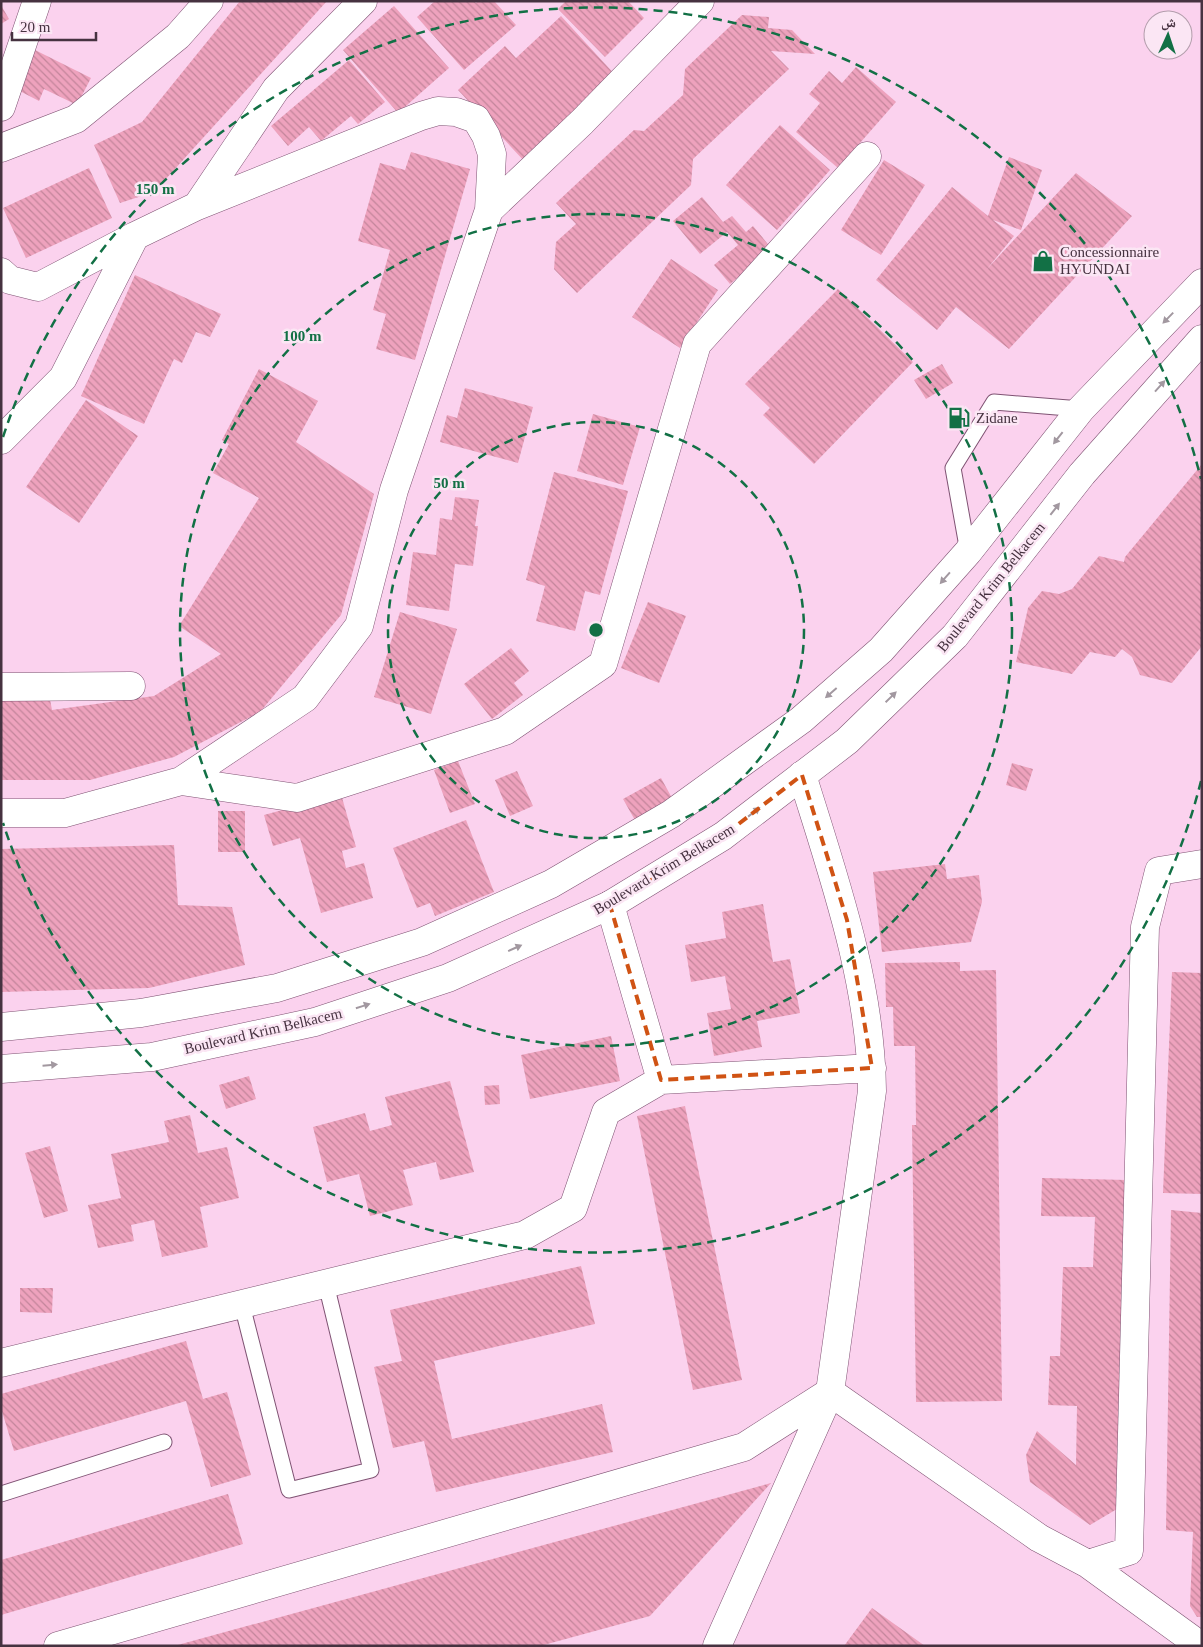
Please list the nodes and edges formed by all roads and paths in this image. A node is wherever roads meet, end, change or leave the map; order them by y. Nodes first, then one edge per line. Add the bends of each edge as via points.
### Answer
1 (36, 1) edge
2 (209, 1) edge
3 (363, 1) edge
4 (700, 1) edge
5 (1, 107) edge
6 (1, 148) edge
7 (867, 156) dead end
8 (197, 206) junction
9 (489, 210) junction
10 (135, 236) junction
11 (1, 272) edge
12 (1202, 283) edge
13 (1202, 340) edge
14 (1081, 409) junction
15 (1, 440) edge
16 (968, 552) junction
17 (131, 686) dead end
18 (1, 687) edge
19 (802, 775) junction
20 (180, 782) junction
21 (1, 814) edge
22 (1202, 864) edge
23 (610, 905) junction
24 (1, 1027) edge
25 (872, 1068) junction
26 (1, 1069) edge
27 (661, 1080) junction
28 (326, 1284) junction
29 (242, 1305) junction
30 (1, 1363) edge
31 (830, 1392) junction
32 (164, 1442) dead end
33 (1, 1494) edge
34 (1088, 1564) junction
35 (58, 1646) edge
36 (717, 1646) edge
37 (1201, 1646) edge

1 - 5 street
2 - 6 street via 178,36 76,119
3 - 8 street via 276,89
4 - 9 street via 582,122
7 - 20 street via 697,344 603,664 505,731 297,798
8 - 9 street via 438,111 456,112 476,119 486,136 492,154
8 - 10 street
9 - 20 street via 394,490 359,626 305,698
10 - 11 street via 38,286 10,280
10 - 15 street via 64,378
12 -> 14 street
19 -> 13 street, Boulevard Krim Belkacem via 847,740 955,636 1082,474
14 -> 16 street
14 - 16 lane via 994,402 953,468
16 -> 24 street via 881,650 801,720 671,814 551,884 422,942 277,988 141,1014
17 - 18 street
23 -> 19 street, Boulevard Krim Belkacem via 723,836
19 - 25 street via 847,920 862,993
20 - 21 street via 65,813
22 - 34 street via 1159,871 1145,927 1129,1551
26 -> 23 street, Boulevard Krim Belkacem via 152,1057 315,1022 448,978
23 - 27 street
25 - 27 street
25 - 31 street via 872,1091
27 - 28 street via 606,1112 573,1208 526,1235
28 - 29 street
28 - 29 lane via 371,1470 289,1490
29 - 30 street
31 - 34 street via 1039,1538
31 - 35 street via 744,1446
31 - 36 street
32 - 33 lane
34 - 37 street

